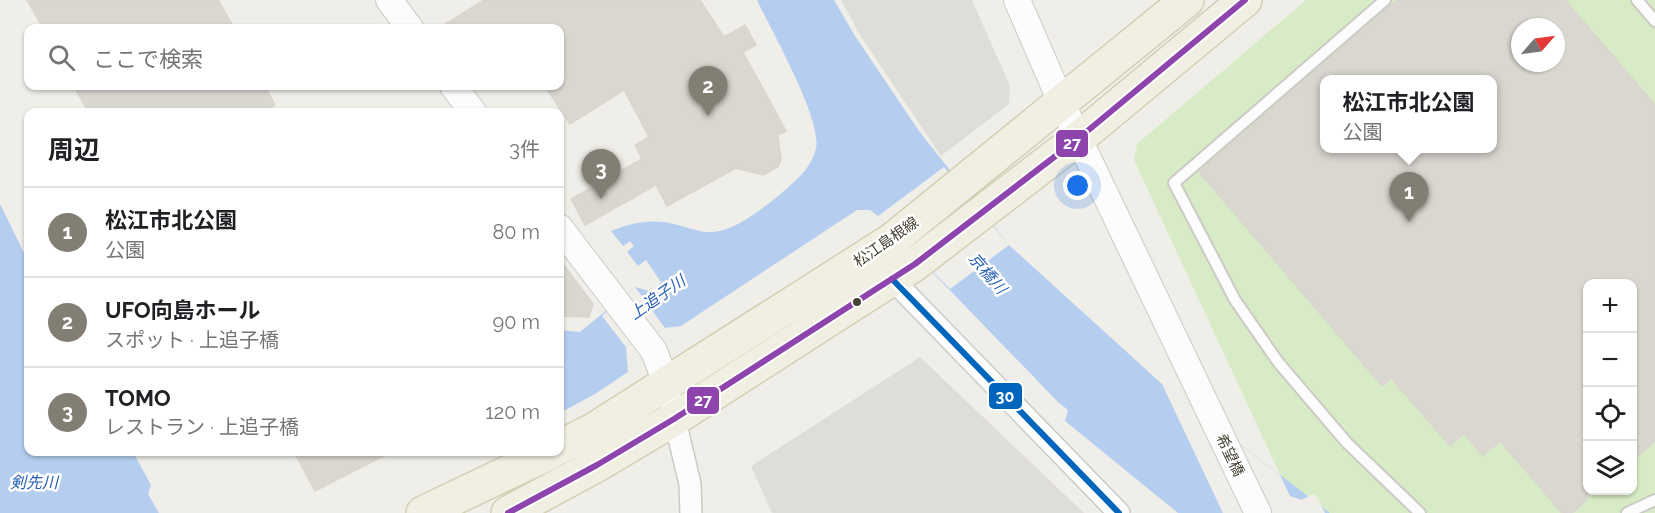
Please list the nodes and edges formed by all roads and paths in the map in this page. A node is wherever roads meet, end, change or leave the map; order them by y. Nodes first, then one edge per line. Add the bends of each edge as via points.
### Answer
1 (389, 0) edge
2 (1017, 0) edge
3 (1187, 0) edge
4 (1245, 0) edge
5 (1385, 0) edge
6 (1637, 0) edge
7 (1655, 21) edge
8 (407, 24) edge
9 (456, 90) edge
10 (1062, 104) junction
11 (470, 108) edge
12 (1079, 138) junction
13 (564, 234) edge
14 (904, 272) junction
15 (666, 384) junction
16 (674, 419) junction
17 (564, 445) edge
18 (543, 456) edge
19 (1655, 500) edge
20 (515, 509) edge
21 (423, 513) edge
22 (691, 513) edge
23 (1119, 513) edge
24 (1258, 513) edge
25 (1420, 513) edge
26 (1627, 513) edge

1 - 8 street
2 - 10 street, 希望橋
3 - 10 main road, 松江島根線
4 - 12 main road
5 - 25 lane via 1174,183 1234,300 1278,362 1347,443
6 - 7 lane
9 - 11 street
10 - 12 street, 希望橋
10 - 15 main road, 松江島根線 via 892,240
12 - 14 main road
12 - 24 street, 希望橋
13 - 15 street via 654,351
14 - 16 main road
14 - 23 street
15 - 16 street
15 - 17 main road, 松江島根線
16 - 20 main road
16 - 22 street via 690,484
18 - 21 main road
19 - 26 lane

